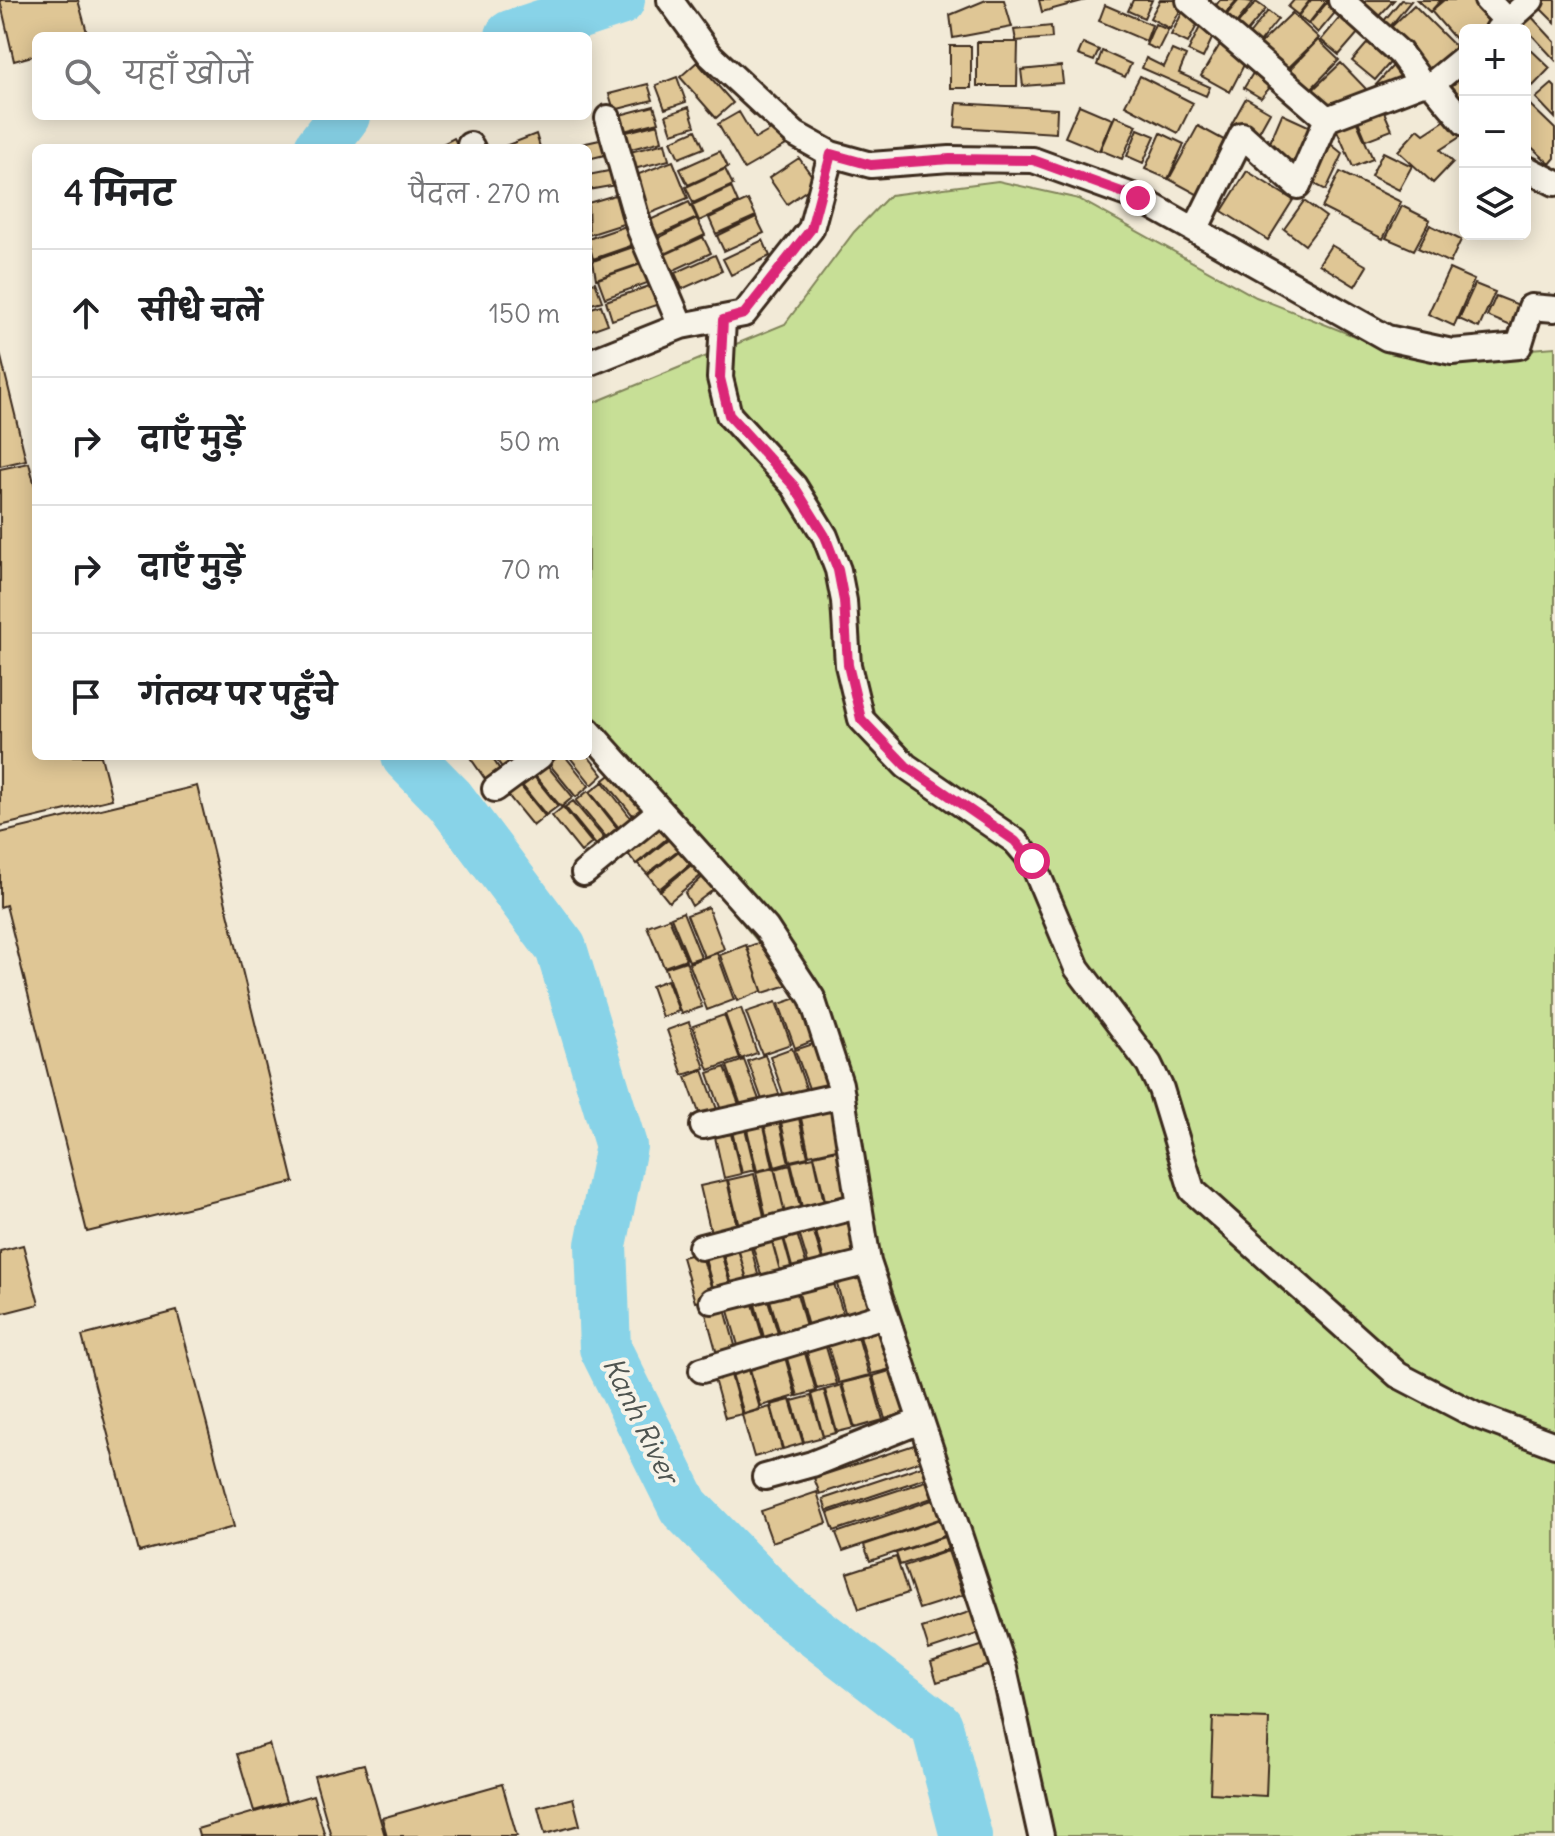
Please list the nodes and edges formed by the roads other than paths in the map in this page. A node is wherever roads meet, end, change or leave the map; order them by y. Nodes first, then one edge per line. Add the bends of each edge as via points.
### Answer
1 (670, 0) edge
2 (1189, 0) edge
3 (1341, 0) edge
4 (1487, 0) edge
5 (1531, 0) edge
6 (1502, 24) edge
7 (1505, 24) edge
8 (1459, 61) edge
9 (1427, 83) junction
10 (1459, 117) edge
11 (608, 118) dead end
12 (1327, 119) junction
13 (831, 154) junction
14 (1531, 171) edge
15 (1555, 183) edge
16 (1195, 230) junction
17 (1555, 309) edge
18 (723, 320) junction
19 (681, 326) junction
20 (592, 361) edge
21 (592, 734) edge
22 (535, 760) edge
23 (495, 789) dead end
24 (660, 811) junction
25 (584, 873) dead end
26 (842, 1095) junction
27 (703, 1126) dead end
28 (858, 1206) junction
29 (701, 1247) dead end
30 (868, 1262) junction
31 (712, 1301) dead end
32 (885, 1315) junction
33 (702, 1370) dead end
34 (920, 1421) junction
35 (1555, 1445) edge
36 (765, 1477) dead end
37 (1041, 1836) edge

1 - 13 street via 710,55 795,134
2 - 12 street
3 - 9 street
4 - 6 street
5 - 7 street
8 - 9 street
9 - 10 street
9 - 12 street
11 - 19 street via 640,230
12 - 16 street via 1298,186 1242,135
13 - 16 street via 871,165 1033,160 1138,198
13 - 18 street via 811,229 744,314
14 - 15 street
16 - 17 street via 1387,338 1452,352 1519,346 1531,307
18 - 19 street
18 - 35 street via 720,378 729,415 794,486 825,536 838,570 850,680 861,719 906,766 1015,841 1032,861 1077,968 1149,1064 1192,1190 1398,1375 1475,1415
19 - 20 street
21 - 24 street
22 - 23 street
24 - 25 street
24 - 26 street via 782,949 812,998
26 - 27 street
26 - 28 street
28 - 29 street
28 - 30 street
30 - 31 street
30 - 32 street
32 - 33 street
32 - 34 street
34 - 36 street
34 - 37 street via 1004,1669

